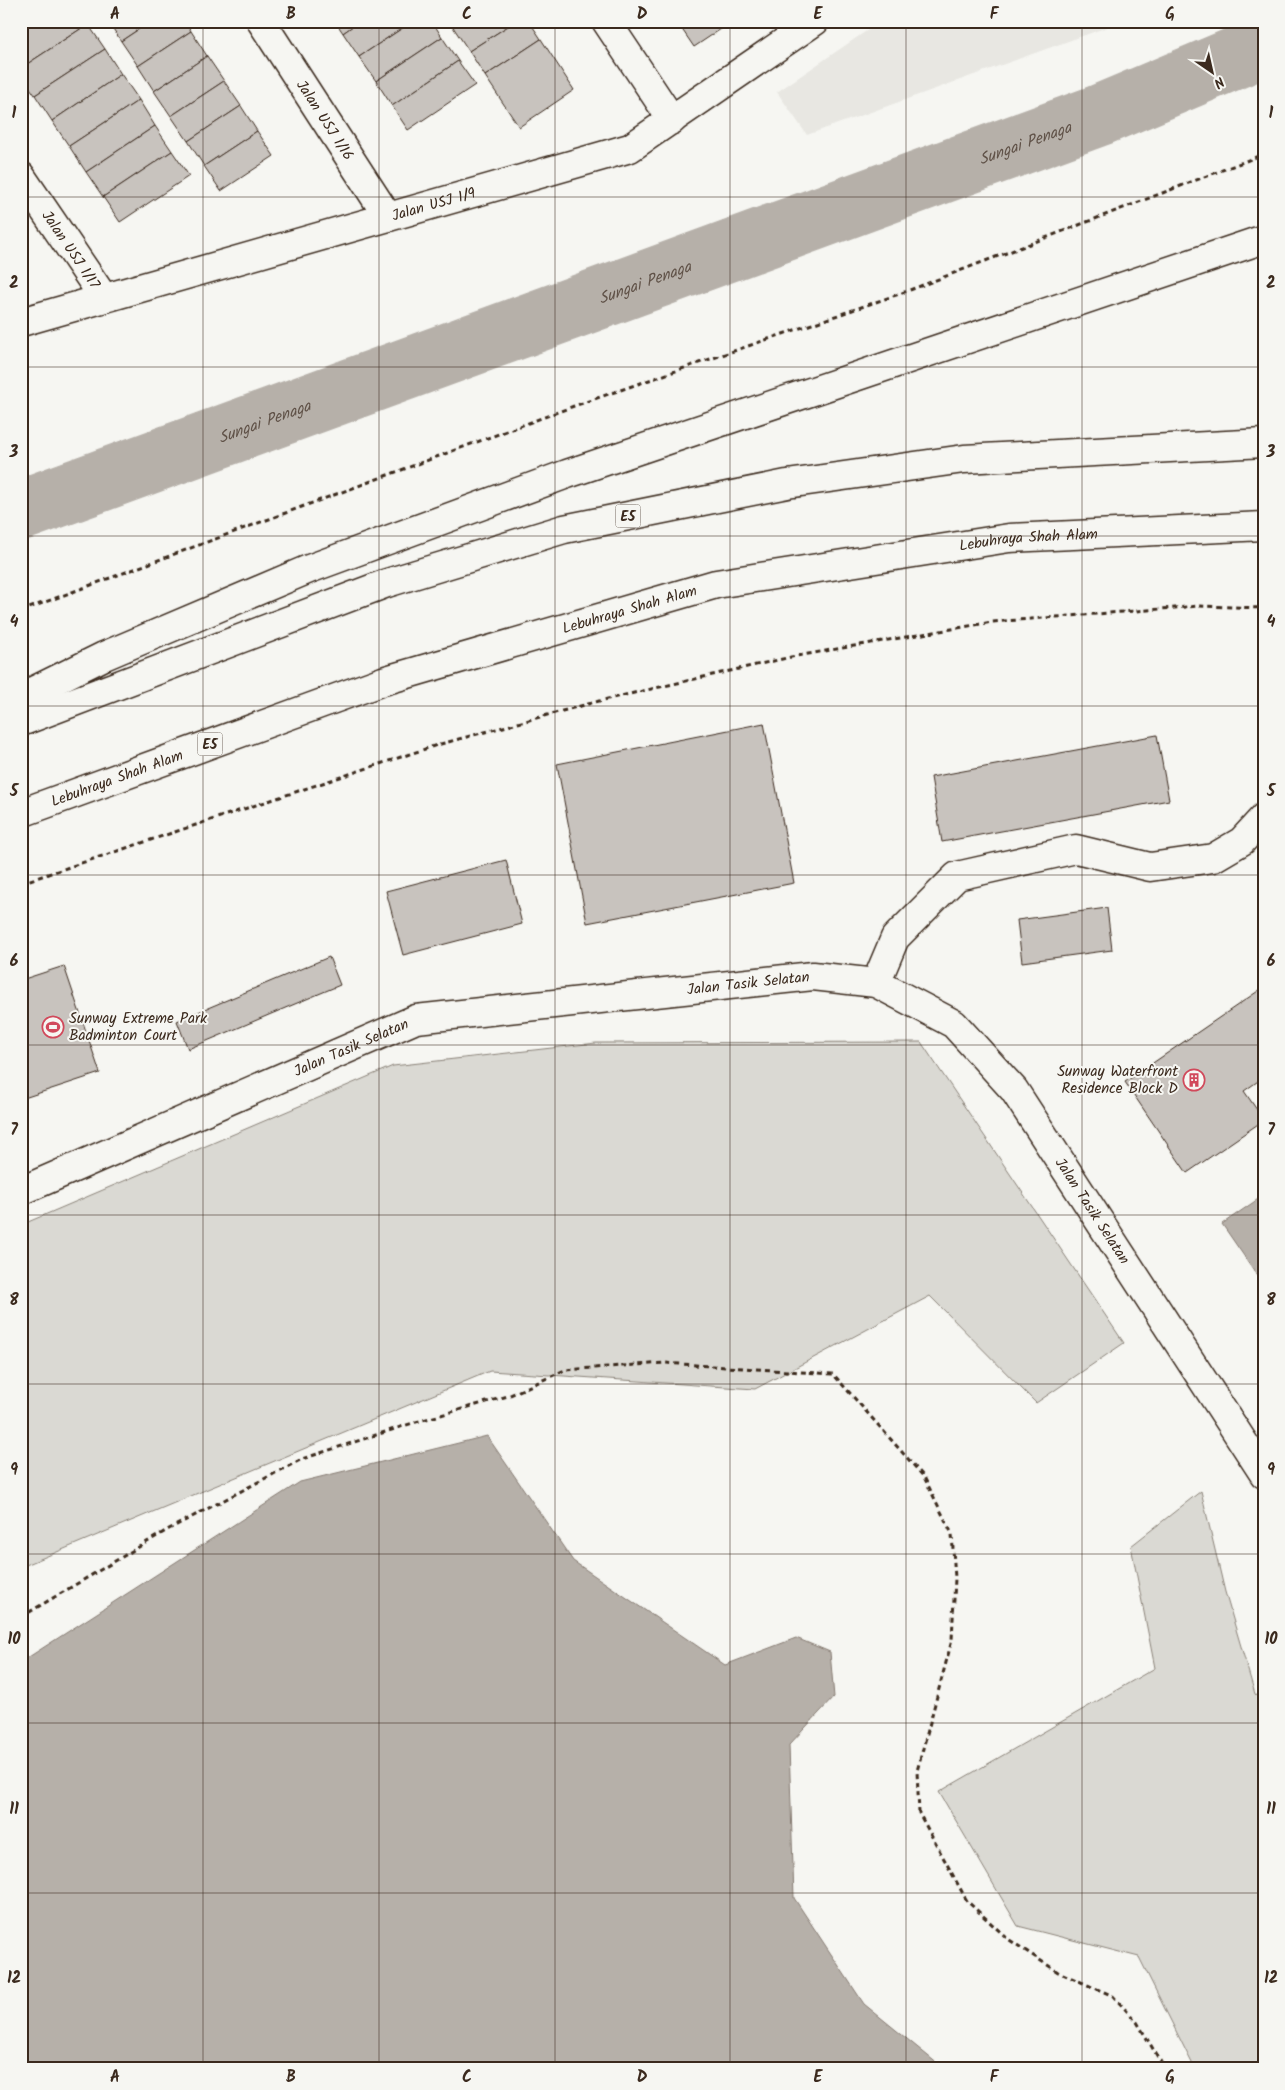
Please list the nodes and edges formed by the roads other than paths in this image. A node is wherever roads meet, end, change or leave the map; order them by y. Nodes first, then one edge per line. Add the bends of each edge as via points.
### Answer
1 (261, 21) edge
2 (606, 21) edge
3 (815, 21) edge
4 (672, 120) junction
5 (21, 176) edge
6 (388, 217) junction
7 (1264, 239) edge
8 (104, 298) junction
9 (21, 322) edge
10 (1264, 443) edge
11 (1264, 526) edge
12 (21, 696) edge
13 (21, 722) edge
14 (21, 813) edge
15 (1264, 817) edge
16 (876, 983) junction
17 (21, 1191) edge
18 (1264, 1474) edge

1 - 6 main road, Jalan USJ 1/16
2 - 4 main road
3 - 4 main road, Jalan USJ 1/9
4 - 6 main road, Jalan USJ 1/9 via 630,148
5 - 8 main road, Jalan USJ 1/17
6 - 8 main road, Jalan USJ 1/9
7 - 12 main road via 566,474 309,569 104,656
8 - 9 main road, Jalan USJ 1/9
10 - 13 main road, E5 via 964,459 788,484 564,529 387,583
11 - 14 main road, Lebuhraya Shah Alam / E5 via 1009,538 716,584 384,681
15 - 16 main road via 1242,840 1214,858 1150,867 1076,849 957,876 895,938
16 - 17 main road, Jalan Tasik Selatan via 813,976 416,1019
16 - 18 main road, Jalan Tasik Selatan via 954,1024 1014,1090

